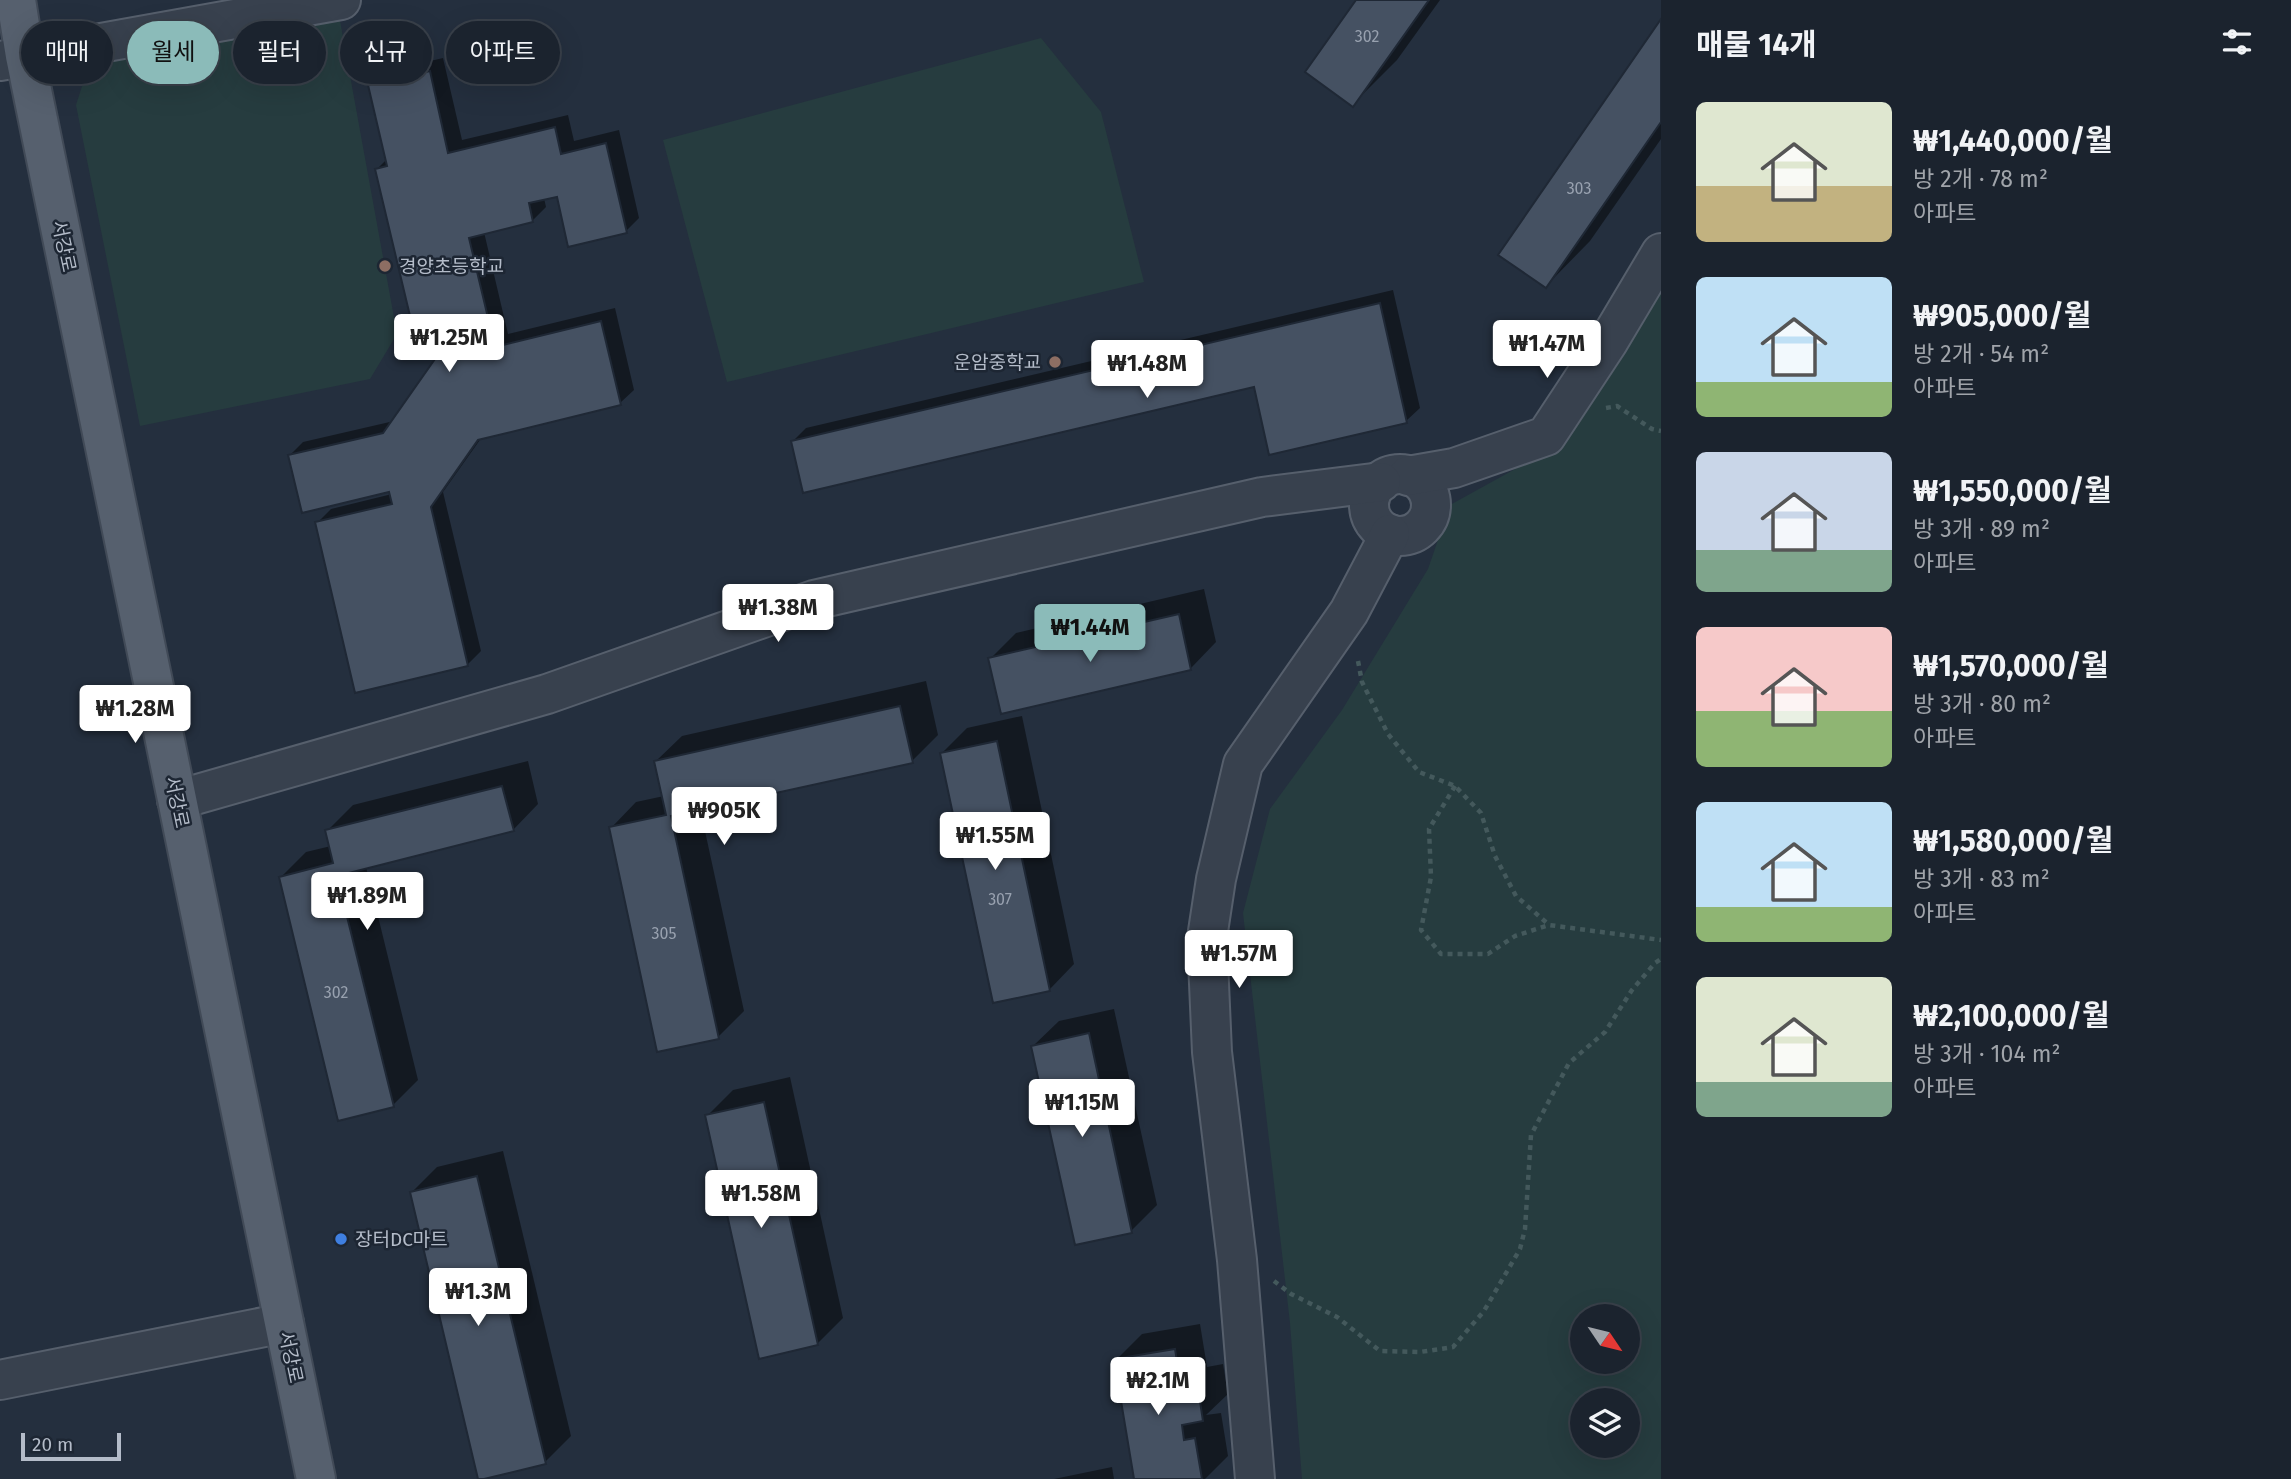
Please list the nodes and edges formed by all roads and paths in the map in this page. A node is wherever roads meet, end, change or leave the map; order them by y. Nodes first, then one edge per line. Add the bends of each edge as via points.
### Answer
1 (16, 0) edge
2 (341, 0) edge
3 (219, 10) edge
4 (13, 59) edge
5 (1661, 253) edge
6 (1556, 421) junction
7 (1661, 431) edge
8 (1394, 479) junction
9 (1390, 534) junction
10 (1349, 612) junction
11 (1455, 786) junction
12 (177, 800) junction
13 (1549, 925) junction
14 (1661, 940) edge
15 (1661, 959) edge
16 (1237, 1260) junction
17 (284, 1323) junction
18 (0, 1380) edge
19 (316, 1479) edge
20 (1255, 1479) edge

1 - 4 main road, 서강로
2 - 3 street
3 - 4 street
4 - 12 main road, 서강로
5 - 6 street
6 - 7 path via 1617,406
6 - 8 street via 1546,436 1454,468
8 - 9 street via 1371,495 1369,506 1376,525
8 - 9 street via 1421,483 1430,510 1413,533
8 - 12 street via 1262,497 814,600 547,694
9 - 10 street
10 - 11 path via 1362,682 1388,734 1419,772
10 - 16 street via 1243,764 1216,879 1207,938 1212,1052
11 - 13 path via 1482,813 1495,856 1516,896
11 - 13 path via 1429,829 1430,877 1421,930 1441,954 1488,954 1515,936
12 - 17 main road, 서강로
13 - 14 path
15 - 16 path via 1632,990 1605,1032 1569,1063 1531,1135 1520,1249 1484,1311 1453,1347 1380,1351 1337,1317
16 - 20 street
17 - 18 street
17 - 19 main road, 서강로

